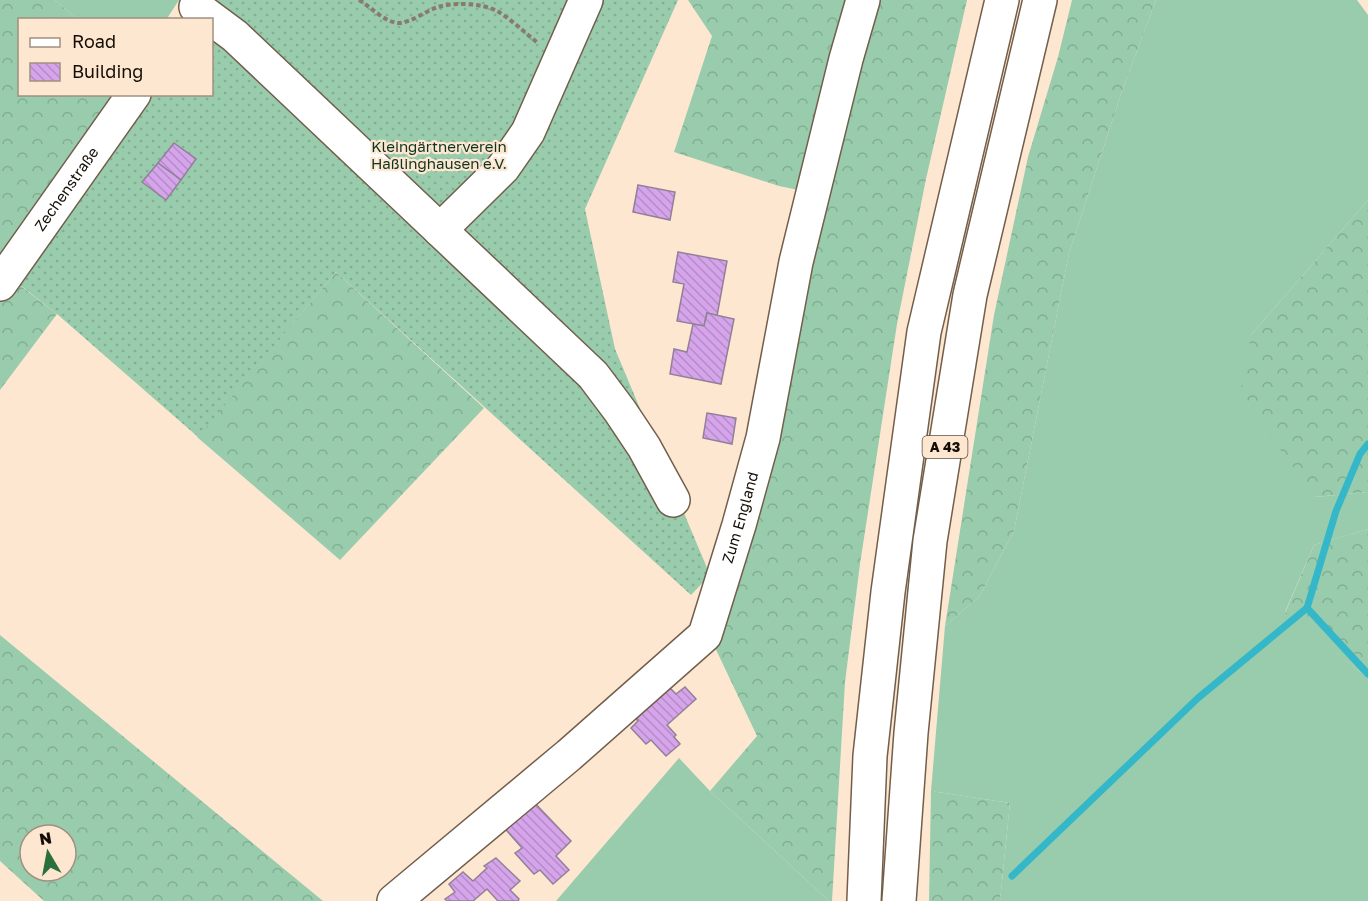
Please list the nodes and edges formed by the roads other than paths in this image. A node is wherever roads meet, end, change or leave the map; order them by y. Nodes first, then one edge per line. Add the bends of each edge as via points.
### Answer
1 (586, 0) edge
2 (863, 0) edge
3 (1002, 0) edge
4 (1040, 0) edge
5 (195, 9) edge
6 (208, 18) edge
7 (213, 21) edge
8 (133, 96) edge
9 (440, 230) junction
10 (0, 284) edge
11 (673, 500) dead end
12 (394, 901) edge
13 (864, 901) edge
14 (899, 901) edge

1 - 9 main road via 528,132 503,168
2 - 12 main road, Zum England via 796,262 763,438 705,634 569,755
3 - 13 main road, A 43 via 924,332 870,756
4 - 14 main road, A 43 via 970,295 930,541
5 - 6 main road
7 - 9 main road via 235,36
8 - 10 main road, Zechenstraße
9 - 11 main road via 593,375 644,447

